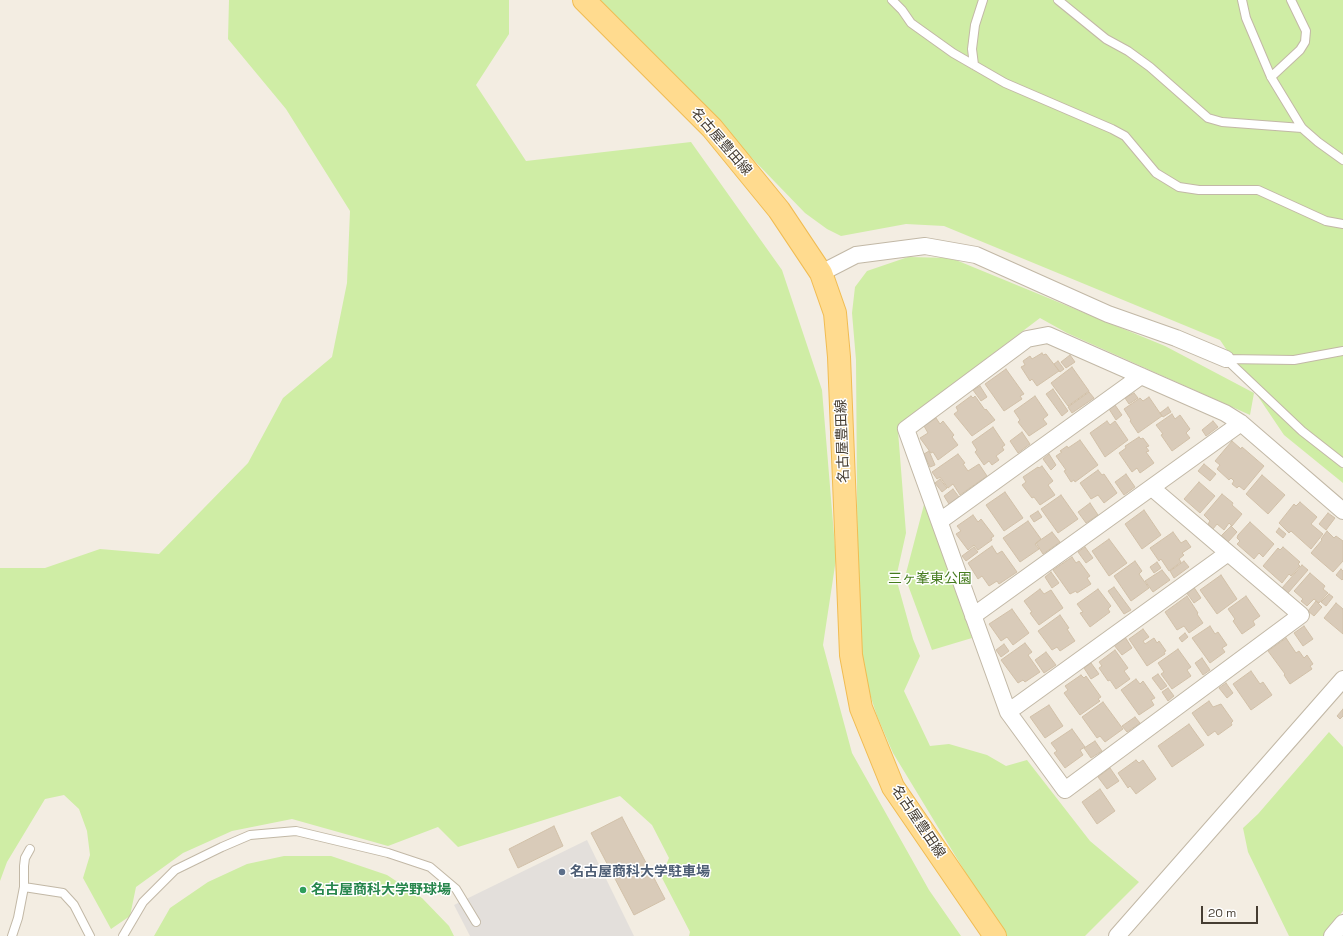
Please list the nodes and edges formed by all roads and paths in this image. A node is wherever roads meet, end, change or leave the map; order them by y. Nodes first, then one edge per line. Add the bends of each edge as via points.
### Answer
1 (584, 0) edge
2 (892, 0) edge
3 (983, 0) edge
4 (1058, 0) edge
5 (1242, 0) edge
6 (1291, 0) edge
7 (974, 65) junction
8 (1271, 77) junction
9 (1302, 128) junction
10 (1343, 160) edge
11 (1343, 224) edge
12 (821, 273) junction
13 (1343, 351) edge
14 (1226, 359) junction
15 (1141, 376) junction
16 (1241, 423) junction
17 (1343, 463) edge
18 (1152, 488) junction
19 (1343, 511) edge
20 (940, 521) junction
21 (1228, 552) junction
22 (973, 616) junction
23 (1343, 679) edge
24 (1008, 712) junction
25 (30, 849) dead end
26 (24, 887) junction
27 (476, 922) dead end
28 (12, 936) edge
29 (90, 936) edge
30 (123, 936) edge
31 (995, 936) edge
32 (1116, 936) edge

1 - 12 main road, 名古屋豊田線 via 712,128 779,210
2 - 7 lane via 911,23
3 - 7 lane via 974,25
4 - 9 lane via 1106,39 1150,67 1208,118 1222,122
5 - 8 lane via 1246,18
6 - 8 lane via 1306,31 1305,42
7 - 11 lane via 1005,83 1124,136 1156,172 1179,187 1199,190 1258,190 1326,221
8 - 9 lane
9 - 10 lane
12 - 14 street via 856,255 925,246 976,254 1108,314
12 - 31 main road, 名古屋豊田線 via 835,313 840,357 851,655 861,708 893,787
13 - 14 lane via 1294,360
14 - 17 lane via 1302,431
15 - 16 street via 1225,413
15 - 20 street
15 - 20 street via 1048,335 1027,338 906,429
16 - 18 street
16 - 19 street
18 - 21 street
18 - 22 street
20 - 22 street
21 - 24 street
21 - 24 street via 1301,615 1066,790
22 - 24 street
23 - 32 street
25 - 26 lane via 25,858
26 - 28 lane
26 - 29 lane via 63,893 74,905
27 - 30 lane via 456,889 430,867 388,853 296,830 250,835 175,870 143,902

